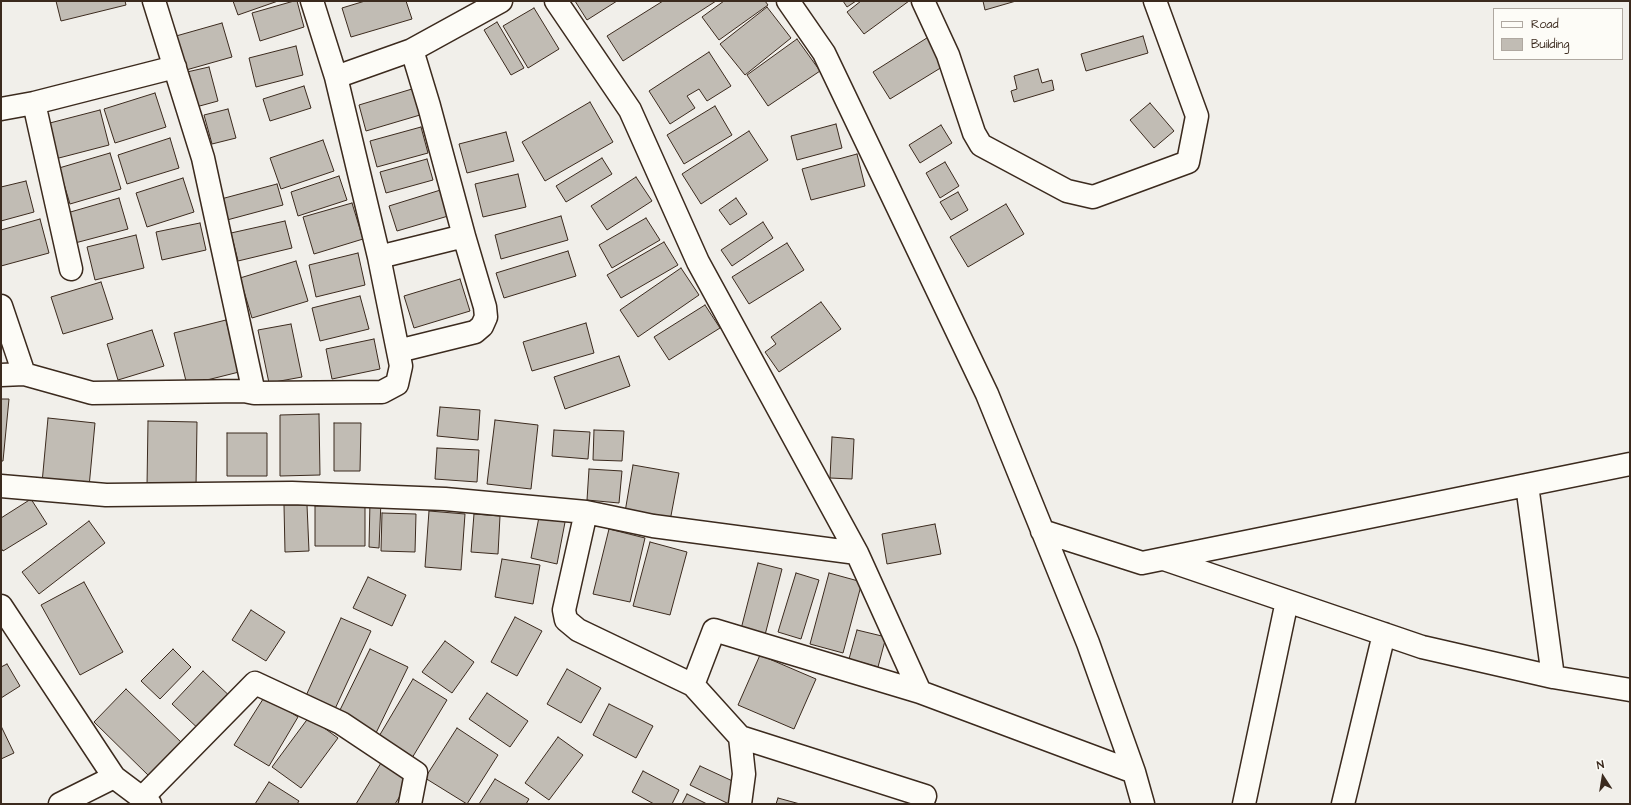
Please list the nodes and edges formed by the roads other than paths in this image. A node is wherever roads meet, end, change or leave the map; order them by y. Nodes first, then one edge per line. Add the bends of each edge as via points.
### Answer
1 (154, 1) edge
2 (312, 1) edge
3 (501, 1) edge
4 (556, 1) edge
5 (788, 1) edge
6 (924, 1) edge
7 (1155, 1) edge
8 (412, 50) junction
9 (175, 67) junction
10 (336, 77) junction
11 (34, 103) junction
12 (1, 109) edge
13 (464, 236) junction
14 (379, 257) junction
15 (71, 269) dead end
16 (1, 306) edge
17 (398, 351) junction
18 (1, 374) edge
19 (24, 374) junction
20 (254, 393) junction
21 (1630, 464) edge
22 (1528, 485) junction
23 (1, 486) edge
24 (586, 512) junction
25 (1042, 531) junction
26 (857, 553) junction
27 (1163, 559) junction
28 (1287, 601) junction
29 (1, 606) edge
30 (1384, 634) junction
31 (1553, 677) junction
32 (693, 685) junction
33 (1630, 690) edge
34 (920, 692) junction
35 (740, 736) junction
36 (1134, 772) junction
37 (114, 777) junction
38 (146, 801) edge
39 (60, 804) edge
40 (410, 804) edge
41 (740, 804) edge
42 (922, 804) edge
43 (1143, 804) edge
44 (1244, 804) edge
45 (1343, 804) edge

1 - 9 street
2 - 10 street
3 - 8 street
4 - 26 street via 630,110 698,262
5 - 25 street via 824,53 987,394
6 - 7 street via 948,55 974,133 981,145 1067,191 1093,197 1188,162 1197,116
8 - 10 street
8 - 13 street
9 - 11 street
9 - 20 street via 203,158
10 - 14 street
11 - 12 street
11 - 15 street
13 - 14 street
13 - 17 street via 485,307 486,318 482,326 474,332
14 - 17 street
16 - 19 street
17 - 20 street via 401,366 397,384 382,392
18 - 19 street
19 - 20 street via 92,393
21 - 22 street
22 - 27 street
22 - 31 street
23 - 24 street via 106,495 292,493 445,499
24 - 26 street via 653,526
24 - 32 street via 564,610 566,620 578,630
25 - 27 street via 1142,564
25 - 36 street via 1088,643
26 - 34 street
27 - 28 street
28 - 30 street
28 - 44 street
29 - 37 street
30 - 31 street via 1422,647
30 - 45 street
31 - 33 street
32 - 34 street via 714,630
32 - 35 street
34 - 36 street
35 - 41 street via 744,774
35 - 42 street via 925,796
36 - 43 street
37 - 38 street
37 - 39 street
38 - 40 street via 255,683 341,724 416,773

